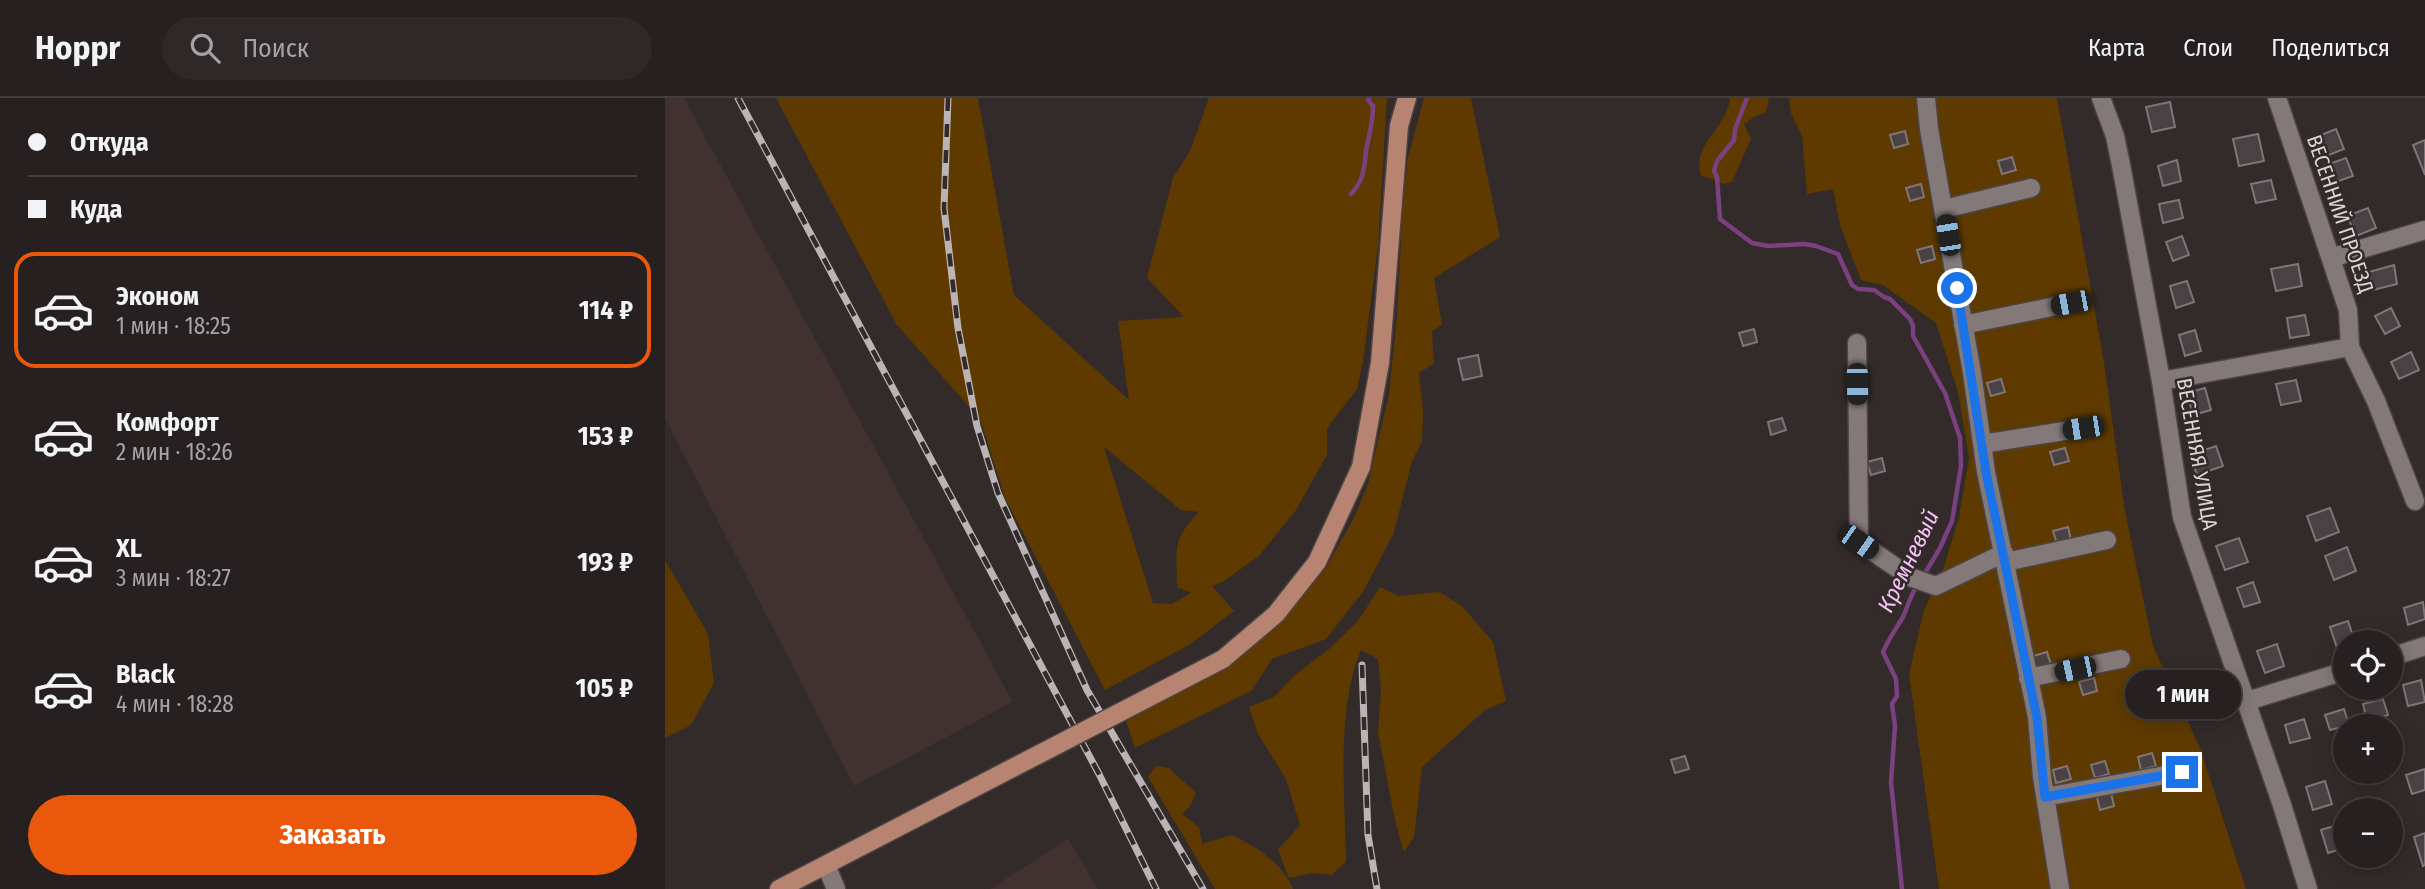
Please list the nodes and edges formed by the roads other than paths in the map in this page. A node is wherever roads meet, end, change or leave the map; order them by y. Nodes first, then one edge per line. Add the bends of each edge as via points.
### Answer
1 (1407, 98) edge
2 (1926, 98) edge
3 (2101, 98) edge
4 (2277, 98) edge
5 (2031, 188) dead end
6 (1944, 208) junction
7 (2425, 230) edge
8 (2331, 258) junction
9 (2071, 303) dead end
10 (1963, 325) junction
11 (1857, 342) dead end
12 (2350, 347) junction
13 (2161, 381) junction
14 (2083, 428) dead end
15 (1982, 444) junction
16 (2415, 501) dead end
17 (2107, 540) dead end
18 (2005, 557) junction
19 (2425, 646) edge
20 (2403, 653) edge
21 (2121, 659) dead end
22 (2333, 675) edge
23 (2028, 678) junction
24 (2244, 702) junction
25 (2182, 772) dead end
26 (2045, 797) junction
27 (827, 865) junction
28 (779, 889) edge
29 (837, 889) edge
30 (2060, 889) edge
31 (2308, 889) edge

1 - 27 main road, bridge via 1399,126 1380,363 1361,467 1317,562 1276,614 1223,659
2 - 6 street
3 - 13 street, ВЕСЕННЯЯ УЛИЦА via 2115,136
4 - 8 street, ВЕСЕННИЙ ПРОЕЗД
5 - 6 street
6 - 10 street
7 - 8 street
8 - 12 street, ВЕСЕННИЙ ПРОЕЗД via 2349,310
9 - 10 street
10 - 15 street
11 - 18 street via 1859,542 1910,577 1936,586
12 - 13 street
12 - 16 street, ВЕСЕННИЙ ПРОЕЗД
13 - 24 street, ВЕСЕННЯЯ УЛИЦА via 2182,517
14 - 15 street
15 - 18 street
17 - 18 street
18 - 23 street
19 - 20 street
21 - 23 street
22 - 24 street
23 - 26 street
24 - 31 street, ВЕСЕННЯЯ УЛИЦА
25 - 26 street
26 - 30 street
27 - 28 main road
27 - 29 street

